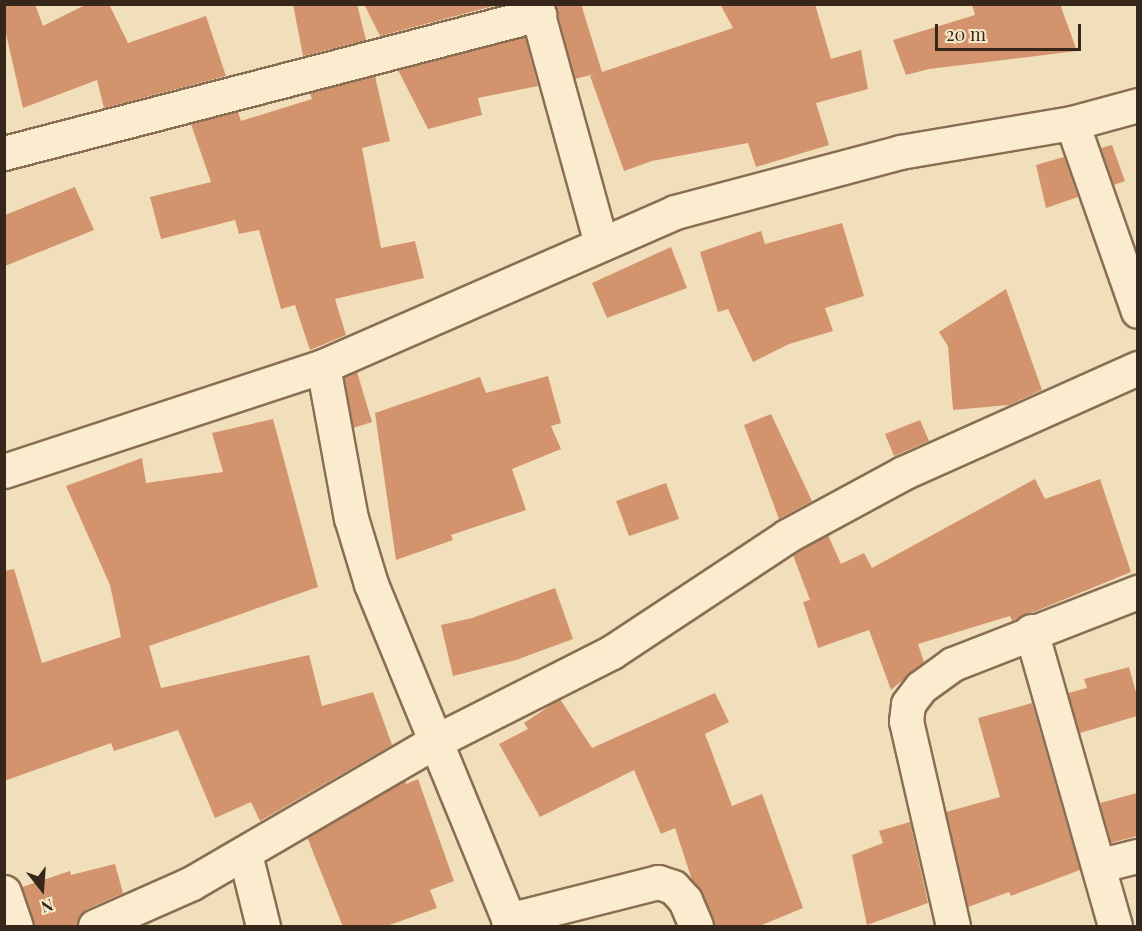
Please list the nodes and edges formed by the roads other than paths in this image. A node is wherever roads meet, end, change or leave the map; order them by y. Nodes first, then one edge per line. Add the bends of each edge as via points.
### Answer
1 (537, 10) edge
2 (1137, 105) edge
3 (1072, 123) junction
4 (4, 153) edge
5 (601, 244) junction
6 (1137, 311) edge
7 (323, 366) junction
8 (1137, 368) edge
9 (4, 471) edge
10 (1137, 592) edge
11 (1031, 631) junction
12 (434, 742) junction
13 (245, 854) junction
14 (1137, 856) edge
15 (1101, 865) junction
16 (4, 892) edge
17 (509, 923) edge
18 (16, 927) edge
19 (95, 927) edge
20 (263, 927) edge
21 (696, 927) edge
22 (953, 927) edge
23 (1115, 927) edge

1 - 4 street
1 - 5 street
2 - 3 street
3 - 5 street via 890,155 675,212
3 - 6 street
5 - 7 street
7 - 9 street
7 - 12 street via 351,518 392,644
8 - 12 street via 903,473 787,536 612,652
10 - 11 street
11 - 15 street
11 - 22 street via 953,664 921,687 909,704 906,721
12 - 13 street
12 - 17 street
13 - 19 street via 154,902
13 - 20 street
14 - 15 street
15 - 23 street
16 - 18 street
17 - 21 street via 658,882 673,887 684,900

